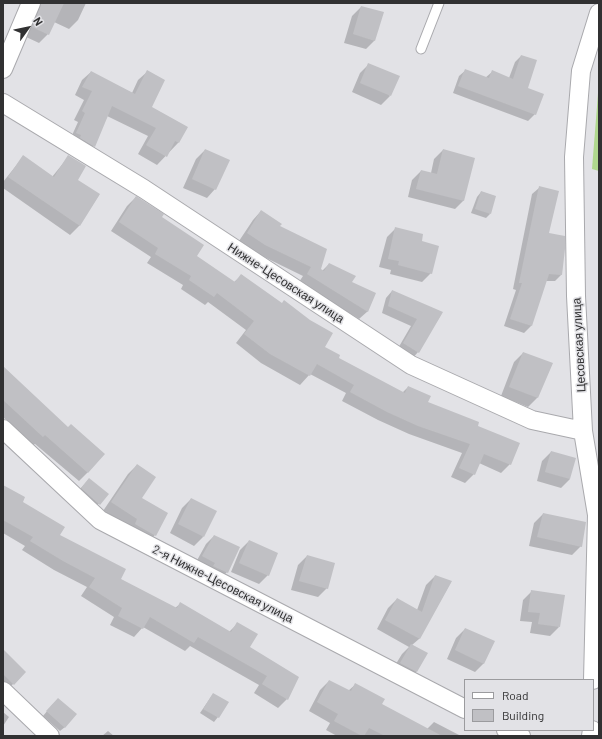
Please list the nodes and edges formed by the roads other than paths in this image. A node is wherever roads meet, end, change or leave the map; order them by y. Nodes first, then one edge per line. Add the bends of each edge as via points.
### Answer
1 (31, 3) edge
2 (439, 3) edge
3 (599, 12) edge
4 (421, 49) dead end
5 (3, 69) edge
6 (3, 103) edge
7 (3, 429) edge
8 (583, 431) junction
9 (593, 679) edge
10 (3, 691) edge
11 (464, 708) edge
12 (508, 731) edge
13 (50, 736) edge
14 (521, 736) edge

1 - 5 street
2 - 4 lane
3 - 8 street, Цесовская улица via 582,71 574,158 576,296
6 - 8 street, Нижне-Цесовская улица via 144,189 411,365 532,420
7 - 11 street, 2-я Нижне-Цесовская улица via 100,520
8 - 9 street, Цесовская улица via 597,515
10 - 13 street
12 - 14 street

